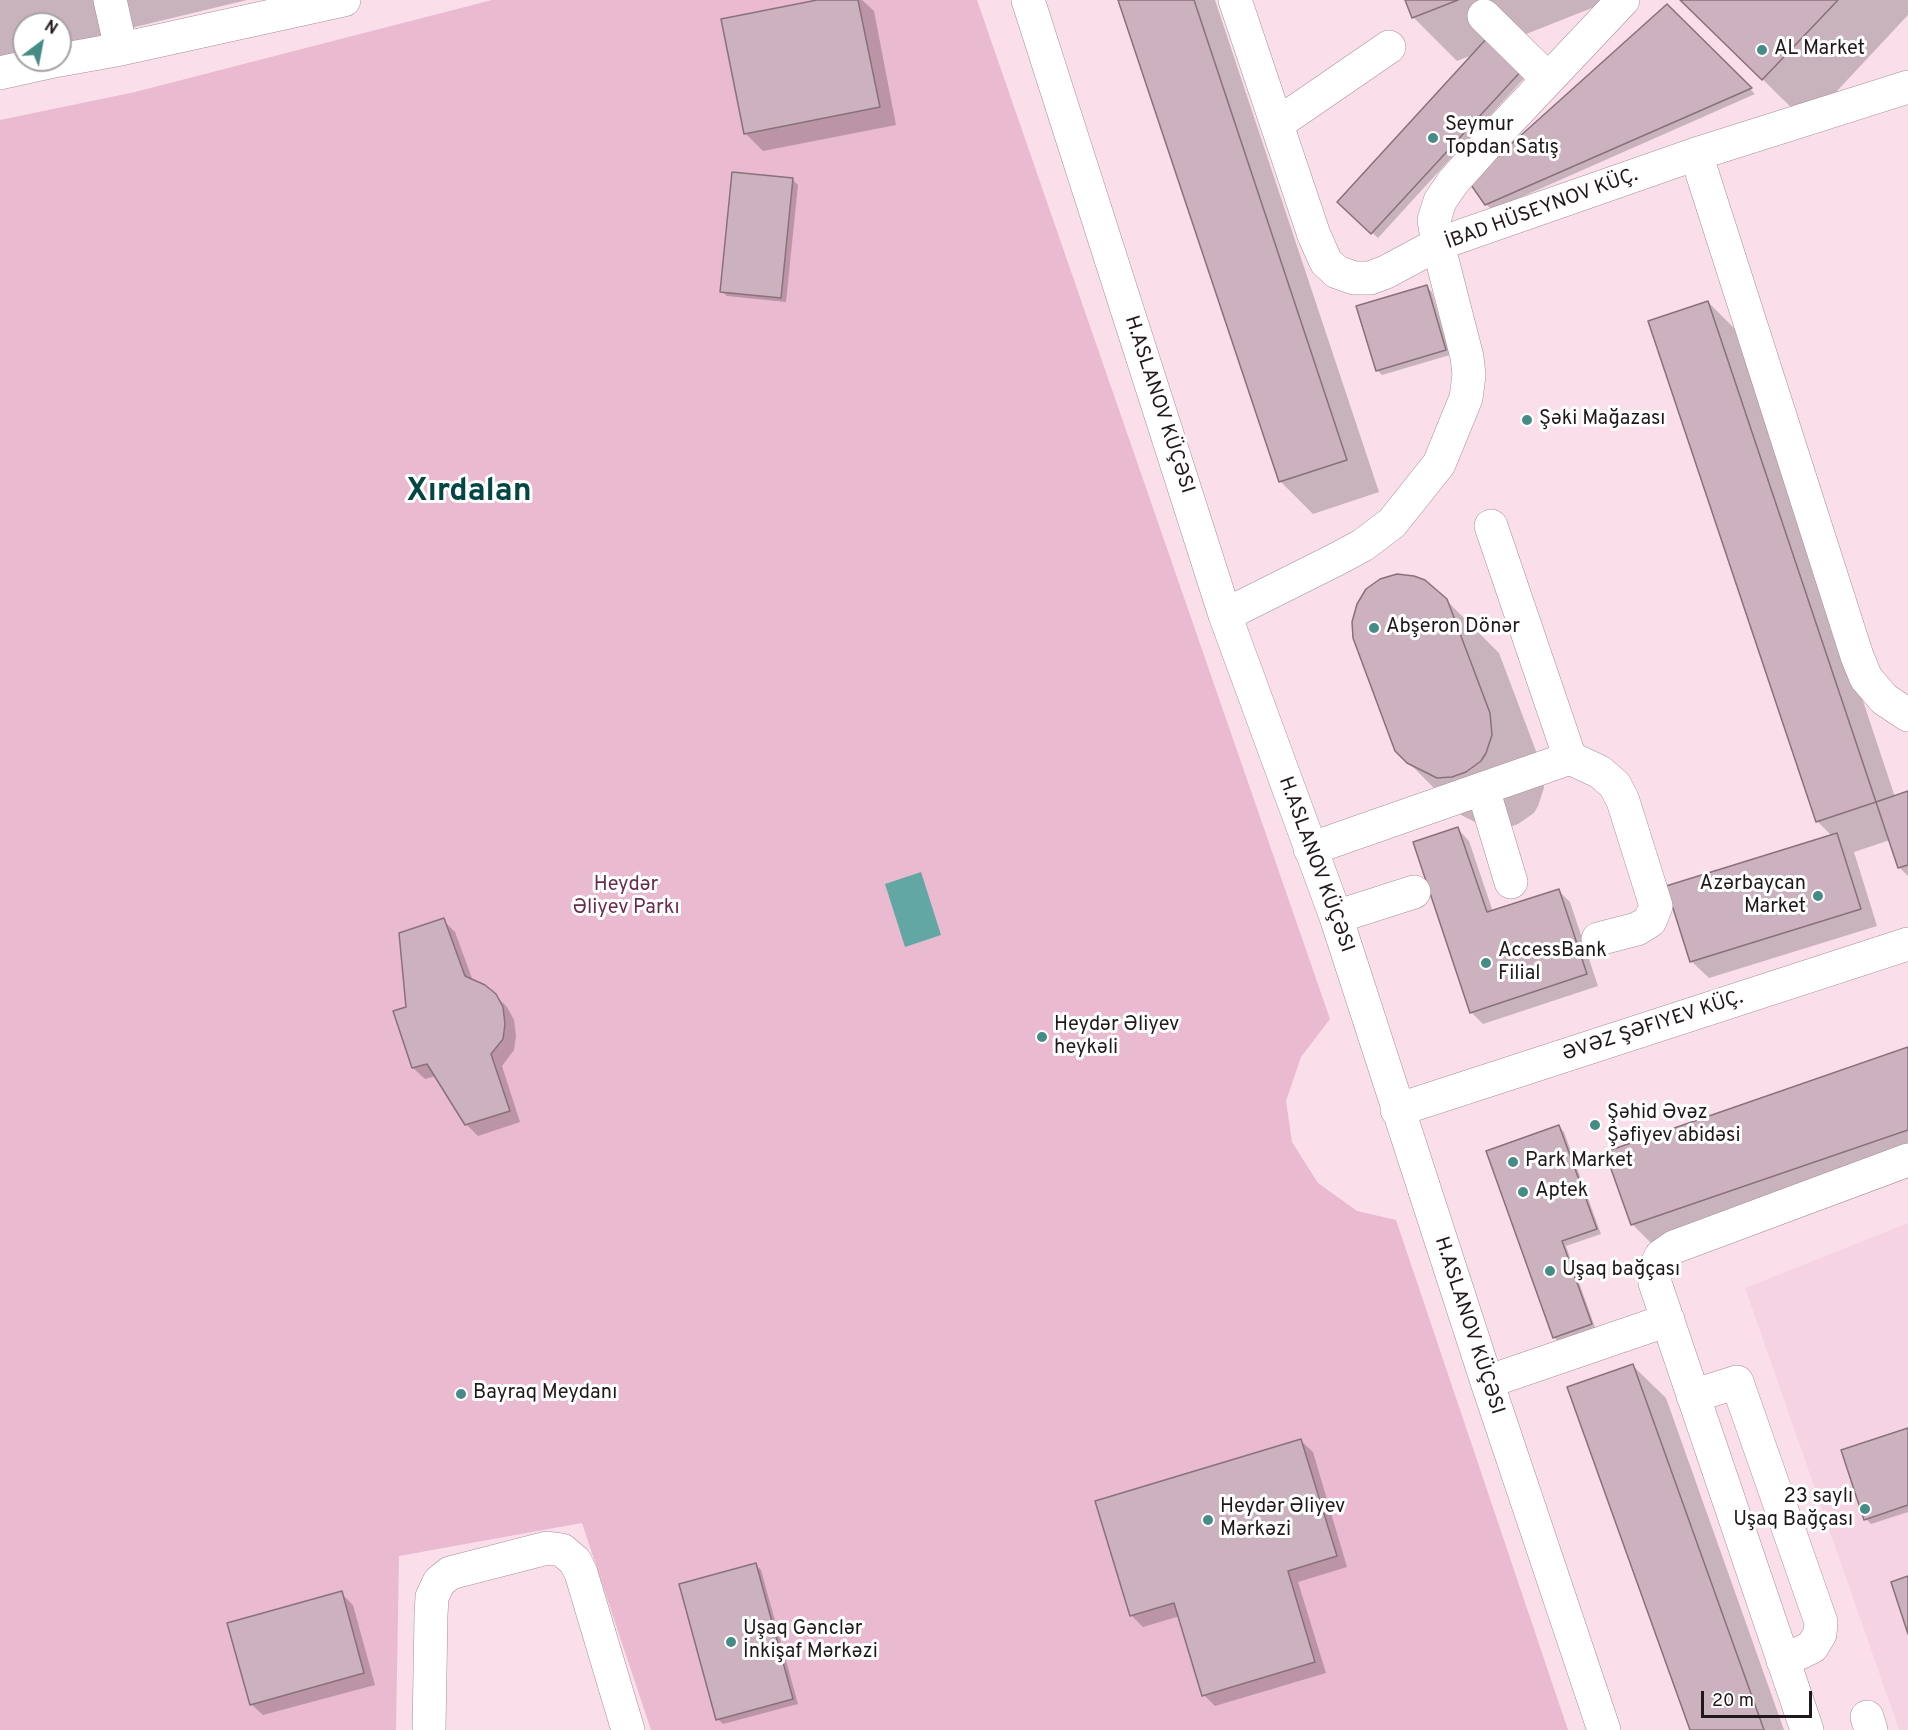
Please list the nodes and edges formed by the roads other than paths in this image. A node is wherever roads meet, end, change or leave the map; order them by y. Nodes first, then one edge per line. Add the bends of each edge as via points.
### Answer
1 (110, 0) edge
2 (344, 0) edge
3 (1028, 0) edge
4 (1235, 0) edge
5 (1623, 0) edge
6 (1484, 16) dead end
7 (1389, 47) dead end
8 (122, 49) junction
9 (72, 58) edge
10 (1548, 79) junction
11 (1908, 87) edge
12 (1277, 124) junction
13 (1696, 154) junction
14 (1438, 244) junction
15 (1491, 526) dead end
16 (1225, 615) junction
17 (1908, 715) edge
18 (1570, 758) junction
19 (1483, 789) junction
20 (1310, 849) junction
21 (1511, 882) dead end
22 (1414, 892) dead end
23 (1335, 917) junction
24 (1598, 939) dead end
25 (1908, 944) edge
26 (1397, 1110) junction
27 (1908, 1160) edge
28 (1668, 1320) junction
29 (1487, 1382) junction
30 (1693, 1396) junction
31 (1783, 1661) junction
32 (429, 1730) edge
33 (628, 1730) edge
34 (1604, 1730) edge
35 (1808, 1730) edge

1 - 8 street
2 - 8 street
3 - 16 street, H.ASLANOV KÜÇƏSI
4 - 12 street
5 - 10 street
6 - 10 street
7 - 12 street
8 - 9 street
10 - 14 street via 1440,201 1434,220
11 - 13 street, İBAD HÜSEYNOV KÜÇ.
12 - 14 street via 1314,234 1326,262 1337,272 1370,278
13 - 14 street, İBAD HÜSEYNOV KÜÇ.
13 - 17 street via 1857,656 1866,678 1884,699
14 - 16 street, İBAD HÜSEYNOV KÜÇ. via 1470,375 1466,398 1439,464 1392,523 1363,545
15 - 18 street
16 - 20 street, H.ASLANOV KÜÇƏSI
18 - 19 street
18 - 24 street via 1600,772 1615,785 1656,906 1650,921 1637,929
19 - 20 street
19 - 21 street
20 - 23 street, H.ASLANOV KÜÇƏSI
22 - 23 street
23 - 26 street, H.ASLANOV KÜÇƏSI
25 - 26 street, ƏVƏZ ŞƏFIYEV KÜÇ.
26 - 29 street, H.ASLANOV KÜÇƏSI
27 - 28 street via 1674,1247 1661,1256 1654,1268 1655,1284
28 - 29 street
28 - 30 street
29 - 34 street, H.ASLANOV KÜÇƏSI
30 - 31 street
30 - 31 street via 1737,1382 1821,1622 1820,1634 1812,1647
31 - 35 street
32 - 33 street via 430,1615 439,1582 450,1573 547,1548 562,1550 575,1561 581,1574

